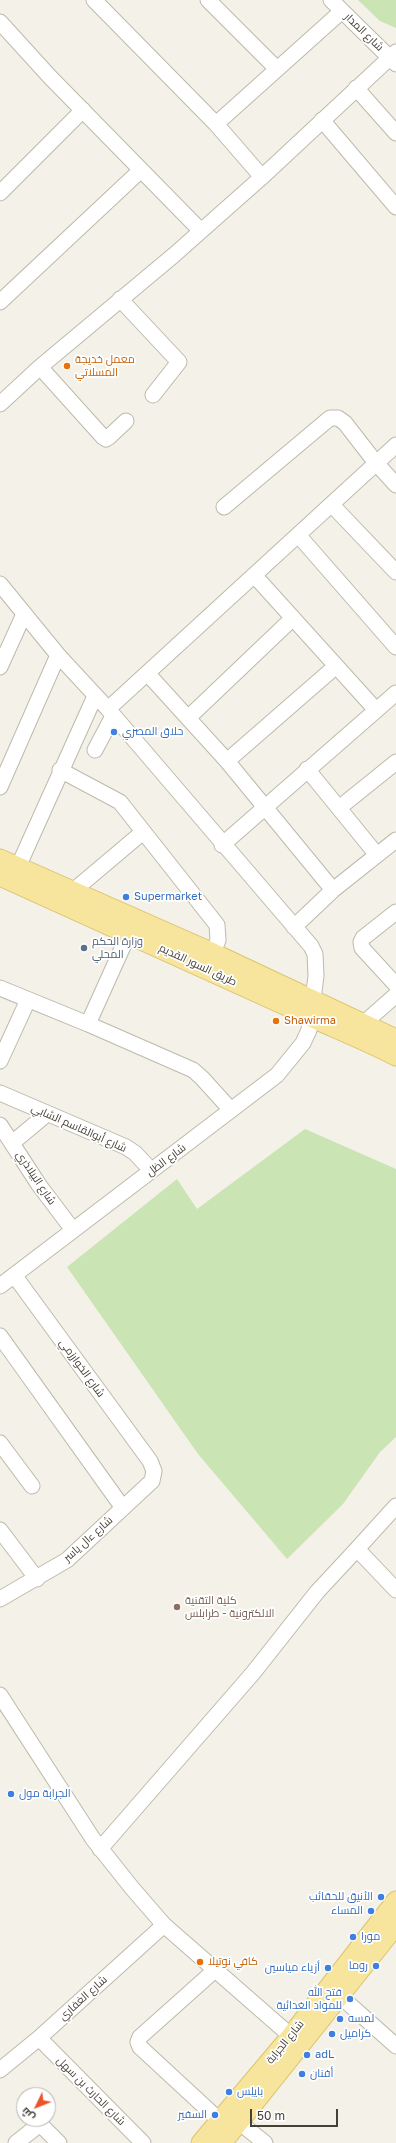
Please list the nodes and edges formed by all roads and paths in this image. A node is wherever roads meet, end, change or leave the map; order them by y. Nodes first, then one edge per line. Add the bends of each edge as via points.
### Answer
1 (94, 0) edge
2 (208, 0) edge
3 (331, 0) edge
4 (342, 11) junction
5 (0, 22) edge
6 (394, 58) edge
7 (276, 68) junction
8 (356, 88) junction
9 (83, 110) junction
10 (322, 120) junction
11 (216, 124) junction
12 (396, 133) edge
13 (141, 170) junction
14 (262, 177) junction
15 (0, 192) edge
16 (396, 207) edge
17 (201, 231) junction
18 (120, 299) junction
19 (0, 302) edge
20 (40, 367) junction
21 (153, 395) dead end
22 (0, 404) edge
23 (126, 421) dead end
24 (396, 445) edge
25 (376, 463) junction
26 (396, 485) edge
27 (332, 504) junction
28 (224, 507) dead end
29 (299, 536) junction
30 (396, 572) edge
31 (254, 574) junction
32 (0, 584) edge
33 (24, 614) junction
34 (293, 618) junction
35 (396, 647) edge
36 (58, 655) junction
37 (0, 667) edge
38 (335, 667) junction
39 (147, 673) junction
40 (396, 693) edge
41 (95, 696) junction
42 (376, 710) junction
43 (110, 712) junction
44 (188, 718) junction
45 (95, 750) dead end
46 (227, 761) junction
47 (396, 762) edge
48 (307, 769) junction
49 (60, 770) junction
50 (0, 786) edge
51 (264, 807) junction
52 (339, 808) junction
53 (143, 832) junction
54 (396, 840) edge
55 (222, 845) junction
56 (377, 855) junction
57 (0, 859) edge
58 (18, 867) junction
59 (0, 876) edge
60 (333, 890) junction
61 (73, 891) junction
62 (396, 912) edge
63 (294, 927) junction
64 (129, 933) junction
65 (212, 953) junction
66 (396, 985) edge
67 (0, 988) edge
68 (396, 995) edge
69 (28, 1000) junction
70 (313, 1010) junction
71 (88, 1024) junction
72 (363, 1024) junction
73 (396, 1039) edge
74 (396, 1056) edge
75 (0, 1060) edge
76 (0, 1093) edge
77 (231, 1110) junction
78 (47, 1114) junction
79 (0, 1125) edge
80 (12, 1143) junction
81 (151, 1170) junction
82 (73, 1230) junction
83 (14, 1275) junction
84 (0, 1286) edge
85 (0, 1336) edge
86 (0, 1443) edge
87 (150, 1461) joint
88 (32, 1486) dead end
89 (396, 1506) edge
90 (124, 1508) junction
91 (0, 1530) edge
92 (356, 1549) junction
93 (37, 1579) junction
94 (396, 1590) edge
95 (0, 1599) edge
96 (0, 1695) edge
97 (100, 1849) junction
98 (396, 1901) edge
99 (164, 1925) junction
100 (396, 1925) edge
101 (215, 1970) junction
102 (340, 1996) junction
103 (290, 2036) junction
104 (39, 2038) junction
105 (396, 2046) edge
106 (280, 2059) junction
107 (0, 2070) edge
108 (219, 2120) junction
109 (239, 2122) junction
110 (16, 2143) edge
111 (59, 2143) edge
112 (143, 2143) edge
113 (201, 2143) edge
114 (222, 2143) edge
115 (265, 2143) edge

1 - 11 street
2 - 7 street
3 - 4 street, شارع المدار
4 - 6 street, شارع المدار
4 - 7 street
5 - 9 street
6 - 8 street
7 - 11 street
8 - 10 street
8 - 12 street
9 - 13 street
9 - 15 street
10 - 14 street
10 - 16 street
11 - 14 street
13 - 17 street
13 - 19 street
14 - 17 street
17 - 18 street
18 - 20 street
18 - 21 street via 179,362
20 - 22 street
20 - 23 street via 106,439
24 - 25 street
25 - 26 street
25 - 27 street
25 - 28 street via 344,423 338,418 330,418
27 - 29 street
27 - 30 street
29 - 31 street
29 - 35 street
31 - 34 street
31 - 39 street
32 - 33 street, شارع الظل
33 - 36 street, شارع الظل
33 - 37 street
34 - 38 street
34 - 44 street
36 - 41 street, شارع الظل
36 - 50 street
38 - 42 street
38 - 46 street
39 - 43 street
39 - 44 street
40 - 42 street
41 - 43 street, شارع الظل
41 - 49 street
42 - 48 street
43 - 45 street
43 - 55 street, شارع الظل
44 - 46 street
46 - 51 street
47 - 52 street
48 - 51 street
48 - 52 street
49 - 53 street via 120,802
49 - 58 street
51 - 55 street
51 - 60 street
52 - 56 street
53 - 61 street
53 - 65 street via 217,925 218,940
54 - 56 street
55 - 63 street, شارع الظل
56 - 60 street
57 - 58 main road, طريق السور القديم
58 - 61 main road, طريق السور القديم
59 - 64 main road, طريق السور القديم
60 - 63 street
61 - 65 main road, طريق السور القديم
62 - 66 street via 361,942 362,948
63 - 70 street, شارع الظل via 315,954
64 - 70 main road, طريق السور القديم
64 - 71 street
65 - 70 main road, طريق السور القديم
67 - 69 street
68 - 72 street
69 - 71 street
69 - 75 street
70 - 72 main road, طريق السور القديم
70 - 74 main road, طريق السور القديم
70 - 77 street, شارع الظل via 303,1043 277,1075
71 - 77 street via 193,1070
72 - 73 main road, طريق السور القديم
76 - 78 street, شارع أبوالقاسم الشابي
77 - 81 street, شارع الظل
78 - 80 street
78 - 81 street, شارع أبوالقاسم الشابي via 126,1147
79 - 80 street, شارع البيلاذري
80 - 82 street, شارع البيلاذري
81 - 82 street, شارع الظل
82 - 83 street, شارع الظل
83 - 84 street, شارع الظل
83 - 87 street, شارع الخوارزمي
85 - 90 street
86 - 88 street
87 - 90 street, شارع ءال ياسر via 154,1471 152,1481
89 - 92 street
90 - 93 street, شارع ءال ياسر via 67,1560
91 - 93 street
92 - 94 street
92 - 97 street via 317,1592 253,1673
93 - 95 street, شارع ءال ياسر
96 - 97 street
97 - 99 street
98 - 103 main road, شارع الجرابة
99 - 101 street
99 - 104 street, شارع الغفاري
100 - 102 main road, شارع الجرابة
101 - 103 street
101 - 108 street via 140,2037 138,2042 140,2047
102 - 105 street
102 - 106 main road, شارع الجرابة
103 - 106 main road, شارع الجرابة
104 - 107 street, شارع الغفاري
104 - 112 street, شارع الحارث بن سهل
106 - 108 main road, شارع الجرابة
106 - 109 main road, شارع الجرابة
108 - 113 main road, شارع الجرابة
109 - 114 main road, شارع الجرابة
109 - 115 street
110 - 111 street via 40,2124

